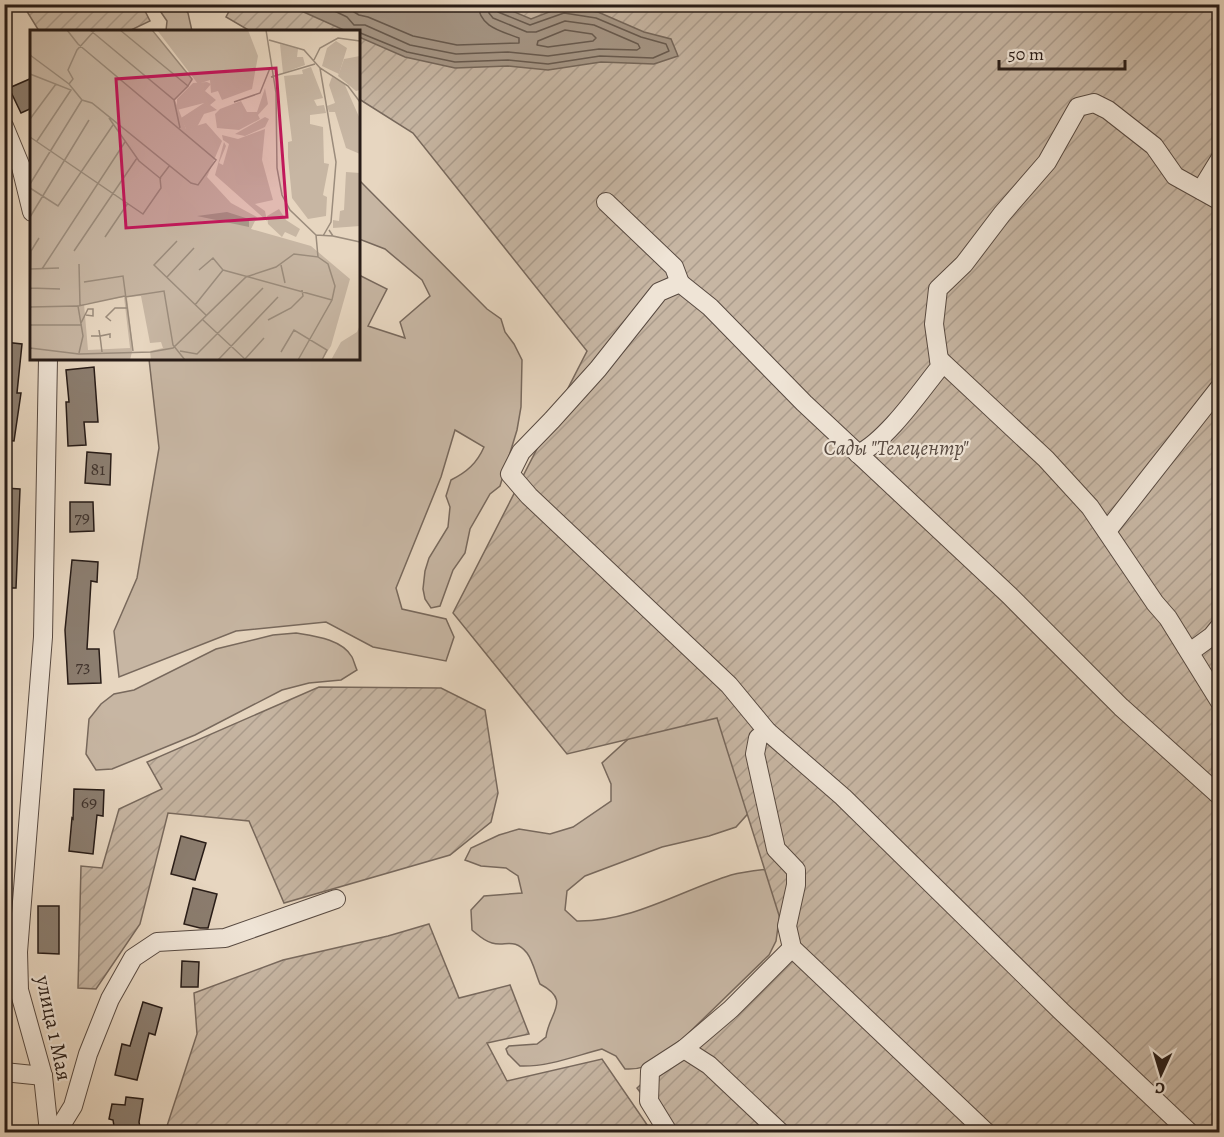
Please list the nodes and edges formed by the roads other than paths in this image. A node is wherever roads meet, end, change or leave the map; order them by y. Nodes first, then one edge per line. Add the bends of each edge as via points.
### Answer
1 (4, 126) edge
2 (1220, 159) edge
3 (1201, 190) junction
4 (1220, 201) edge
5 (606, 202) dead end
6 (30, 204) edge
7 (680, 283) junction
8 (939, 359) junction
9 (48, 360) edge
10 (1220, 387) edge
11 (858, 454) junction
12 (1107, 531) junction
13 (1220, 626) edge
14 (1190, 652) junction
15 (1220, 702) edge
16 (767, 731) junction
17 (1220, 796) edge
18 (336, 899) dead end
19 (792, 948) junction
20 (684, 1049) junction
21 (4, 1072) edge
22 (43, 1076) junction
23 (50, 1132) edge
24 (57, 1132) edge
25 (668, 1132) edge
26 (780, 1132) edge
27 (986, 1132) edge
28 (1189, 1132) edge

1 - 6 street via 21,167
2 - 3 street
3 - 4 street
3 - 8 street via 1175,176 1154,146 1108,110 1094,103 1078,107 1047,162 964,264 938,289 934,324
5 - 7 street via 674,267
7 - 11 street via 710,307
7 - 16 street via 659,292 598,369 521,452 510,474 528,496 729,685
8 - 11 street via 940,367 908,407 871,448
8 - 12 street via 1046,459
9 - 22 street, улица 1 Мая via 43,637 18,952 19,990
10 - 12 street
11 - 17 street via 1010,595 1121,707
12 - 14 street
13 - 14 street
14 - 15 street
16 - 19 street via 758,738 755,754 776,849 796,870 787,927
16 - 28 street via 843,797
18 - 24 street via 225,938 157,942 133,958 110,999 73,1106
19 - 20 street
19 - 27 street
20 - 25 street via 650,1071 649,1101
20 - 26 street via 709,1065
21 - 22 street
22 - 23 street, улица 1 Мая

